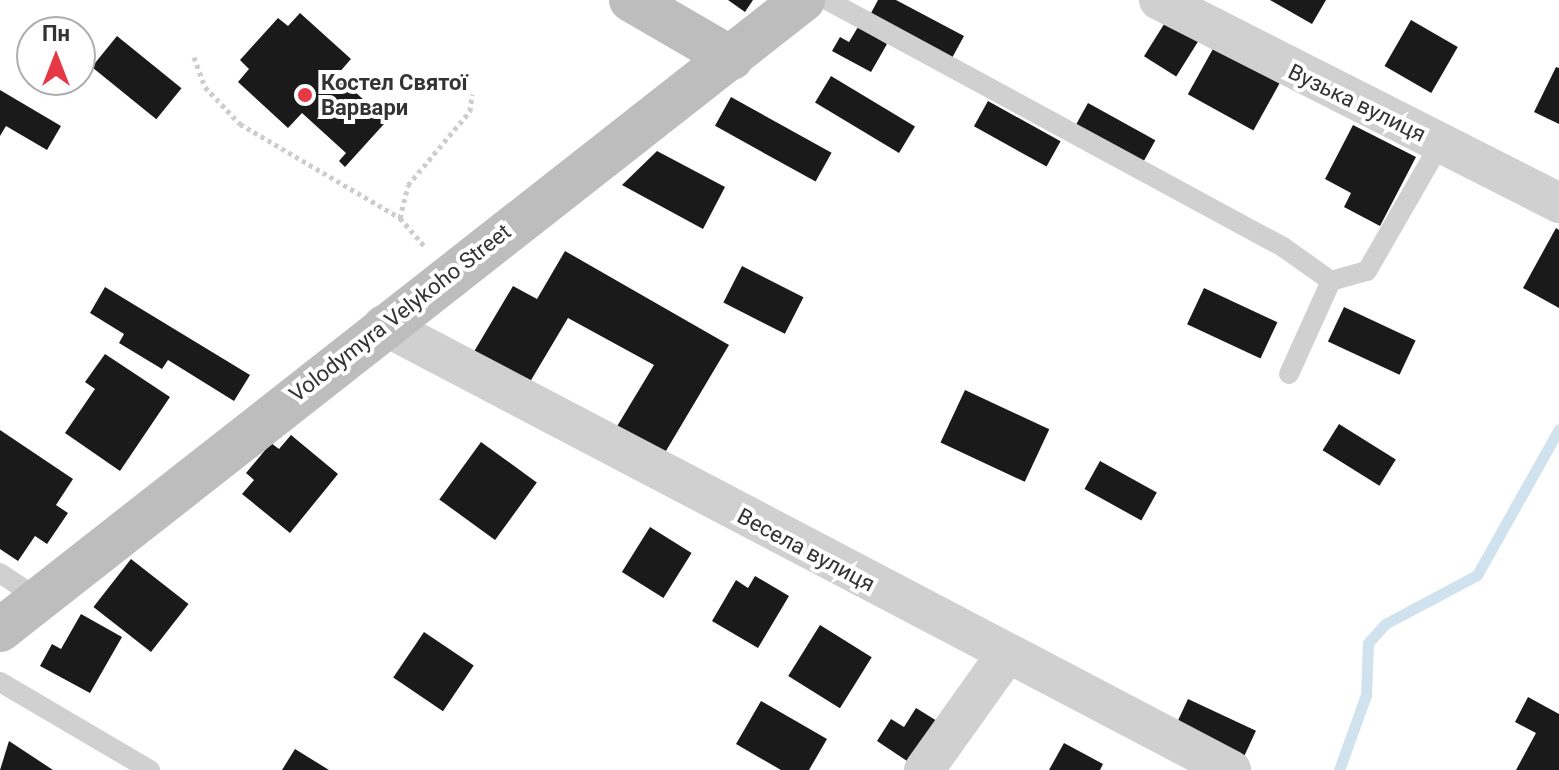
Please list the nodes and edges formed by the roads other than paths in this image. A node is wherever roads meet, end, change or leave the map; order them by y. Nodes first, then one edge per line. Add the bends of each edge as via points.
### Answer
1 (631, 0) edge
2 (803, 0) edge
3 (827, 0) edge
4 (1159, 0) edge
5 (731, 58) junction
6 (1440, 144) junction
7 (1559, 203) edge
8 (1331, 281) junction
9 (383, 325) junction
10 (1289, 374) dead end
11 (0, 573) edge
12 (39, 599) junction
13 (0, 630) edge
14 (1006, 655) junction
15 (0, 682) edge
16 (150, 770) edge
17 (924, 770) edge
18 (1231, 770) edge

1 - 5 street
2 - 5 street, Volodymyra Velykoho Street
3 - 8 lane via 1283,247
4 - 6 street, Вузька вулиця
5 - 9 street, Volodymyra Velykoho Street
6 - 7 street, Вузька вулиця
6 - 8 lane via 1367,271
8 - 10 lane
9 - 12 street, Volodymyra Velykoho Street
9 - 14 street, Весела вулиця
11 - 12 lane
12 - 13 street, Volodymyra Velykoho Street
14 - 17 street
14 - 18 street, Весела вулиця
15 - 16 lane

